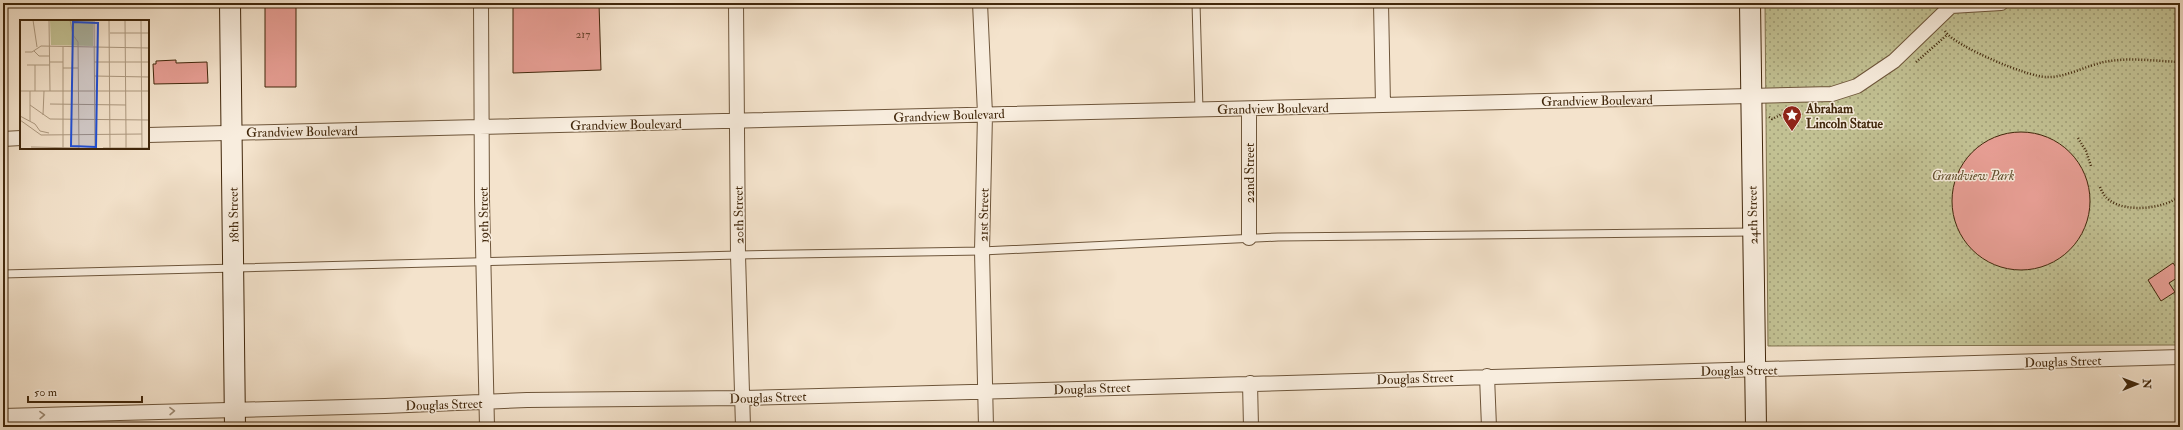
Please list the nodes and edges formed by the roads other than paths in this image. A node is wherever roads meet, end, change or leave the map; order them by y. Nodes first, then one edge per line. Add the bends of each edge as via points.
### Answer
1 (230, 3) edge
2 (481, 3) edge
3 (736, 3) edge
4 (980, 3) edge
5 (1196, 3) edge
6 (1381, 3) edge
7 (1750, 3) edge
8 (2001, 3) edge
9 (1950, 5) edge
10 (1751, 96) junction
11 (1383, 105) junction
12 (1249, 109) junction
13 (1198, 110) junction
14 (985, 114) junction
15 (736, 121) junction
16 (482, 127) junction
17 (231, 133) junction
18 (149, 135) edge
19 (20, 138) edge
20 (3, 139) edge
21 (1753, 232) junction
22 (1249, 238) junction
23 (982, 251) junction
24 (738, 255) junction
25 (484, 261) junction
26 (234, 269) junction
27 (3, 274) edge
28 (2180, 357) edge
29 (1756, 369) junction
30 (1487, 376) junction
31 (1250, 383) junction
32 (985, 390) junction
33 (744, 398) junction
34 (487, 402) junction
35 (3, 416) edge
36 (235, 418) edge
37 (487, 427) edge
38 (743, 427) edge
39 (986, 427) edge
40 (1251, 427) edge
41 (1489, 427) edge
42 (1756, 427) edge

1 - 17 street, 18th Street
2 - 16 street, 19th Street
3 - 15 street, 20th Street
4 - 14 street, 21st Street
5 - 13 lane
6 - 11 street
7 - 10 street, 24th Street
8 - 9 street
9 - 10 street, Grandview Boulevard via 1894,60 1857,86 1832,94
10 - 11 street, Grandview Boulevard
10 - 21 street, 24th Street
11 - 12 street, Grandview Boulevard
12 - 13 street, Grandview Boulevard
12 - 22 street, 22nd Street
13 - 14 street, Grandview Boulevard
14 - 15 street, Grandview Boulevard
14 - 23 street, 21st Street
15 - 16 street, Grandview Boulevard
15 - 24 street, 20th Street
16 - 17 street, Grandview Boulevard
16 - 25 street, 19th Street
17 - 18 street, Grandview Boulevard
17 - 26 street, 18th Street
19 - 20 street
21 - 22 lane
21 - 29 street, 24th Street
22 - 23 lane
23 - 24 lane
23 - 32 street, 21st Street
24 - 25 lane
24 - 33 street, 20th Street
25 - 26 lane
25 - 34 street, 19th Street
26 - 27 lane
26 - 36 street, 18th Street
28 - 29 street, Douglas Street
29 - 30 street, Douglas Street
29 - 42 street, 24th Street
30 - 31 street, Douglas Street
30 - 41 street
31 - 32 street, Douglas Street
31 - 40 street
32 - 33 street, Douglas Street
32 - 39 street, 21st Street
33 - 34 street, Douglas Street
33 - 38 street, 20th Street
34 - 36 street, Douglas Street
34 - 37 street, 19th Street
35 -> 36 street, Douglas Street

